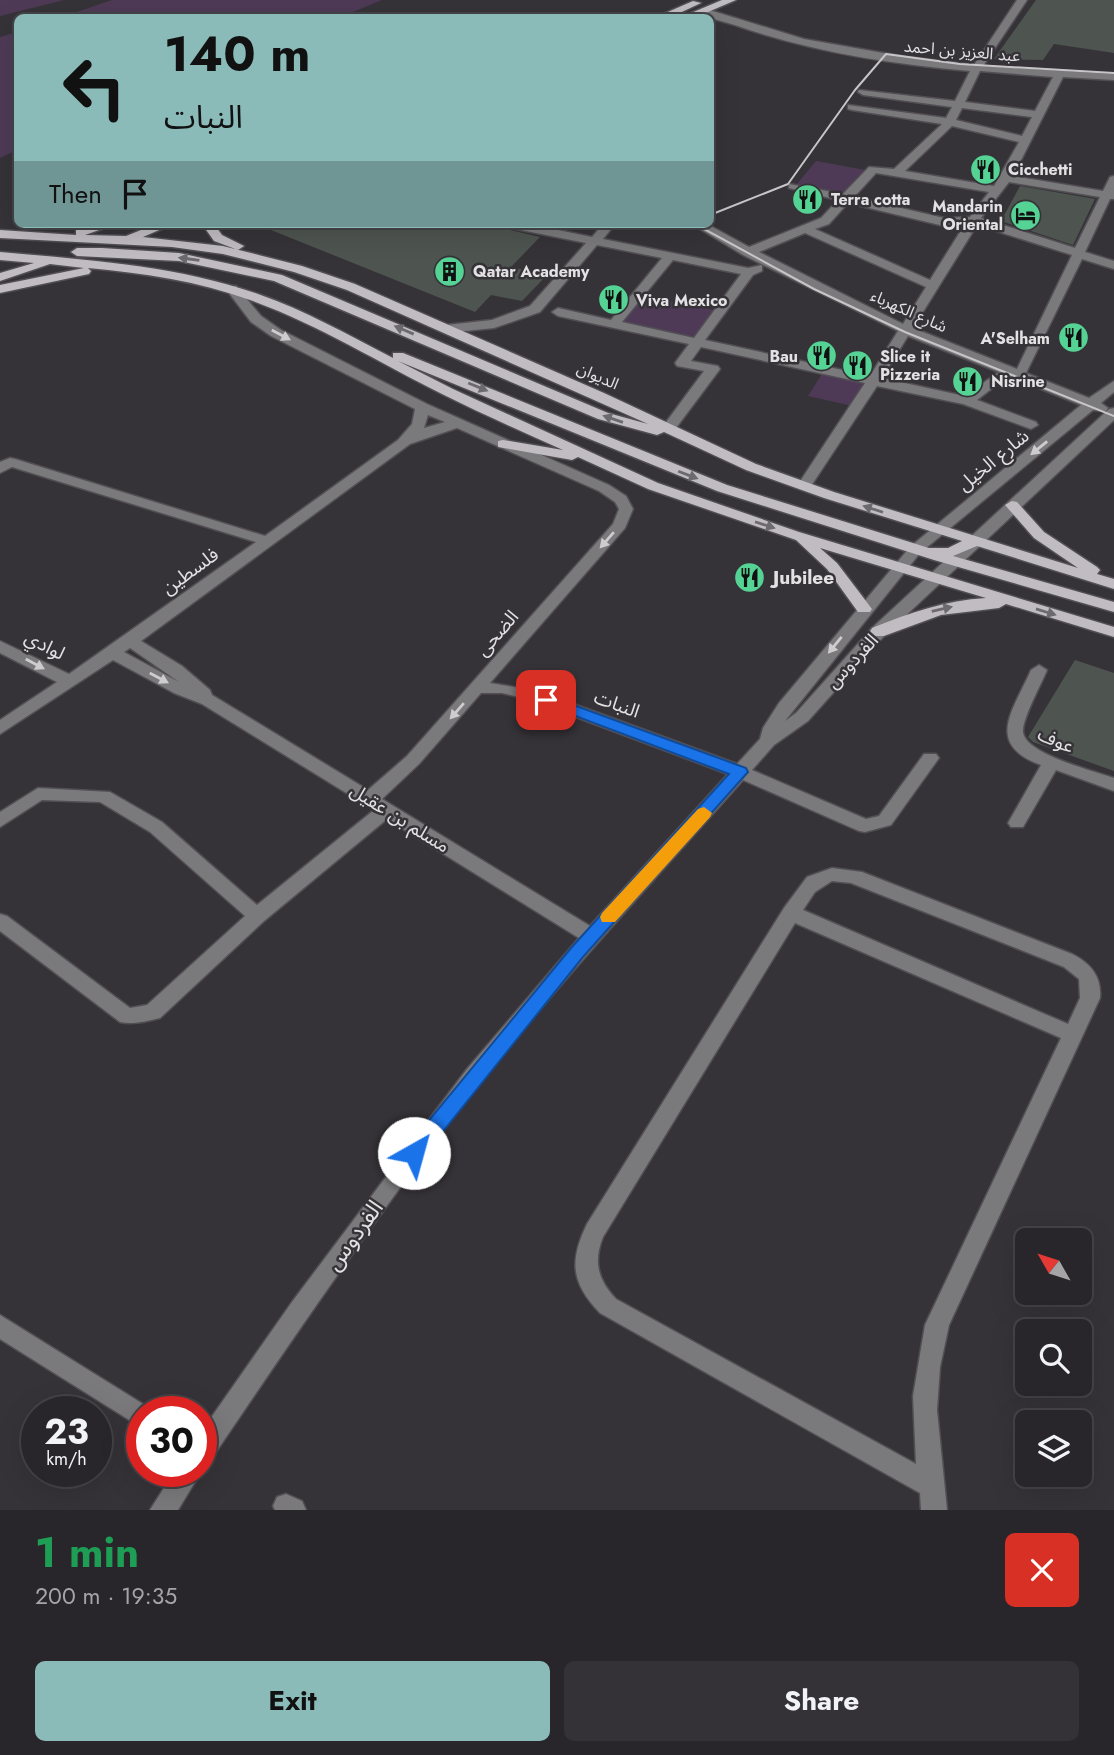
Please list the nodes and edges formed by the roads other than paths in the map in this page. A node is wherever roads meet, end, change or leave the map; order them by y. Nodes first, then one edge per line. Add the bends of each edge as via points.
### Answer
1 (731, 0) edge
2 (1022, 0) edge
3 (703, 5) edge
4 (673, 14) edge
5 (978, 66) junction
6 (1114, 71) edge
7 (1059, 76) dead end
8 (1114, 77) edge
9 (863, 92) dead end
10 (958, 106) junction
11 (852, 107) dead end
12 (1039, 115) junction
13 (950, 122) junction
14 (1026, 140) junction
15 (897, 173) junction
16 (1006, 178) junction
17 (1114, 179) edge
18 (793, 186) dead end
19 (997, 190) junction
20 (1110, 196) edge
21 (848, 199) junction
22 (974, 220) junction
23 (97, 228) edge
24 (126, 228) edge
25 (156, 228) edge
26 (210, 228) edge
27 (531, 228) edge
28 (605, 228) edge
29 (705, 228) edge
30 (805, 229) junction
31 (0, 234) edge
32 (60, 239) junction
33 (94, 239) junction
34 (124, 239) junction
35 (594, 241) junction
36 (0, 246) edge
37 (24, 248) junction
38 (76, 250) junction
39 (747, 252) junction
40 (1079, 254) junction
41 (0, 255) edge
42 (670, 256) junction
43 (54, 260) junction
44 (1114, 265) edge
45 (298, 269) junction
46 (0, 277) edge
47 (190, 278) junction
48 (934, 286) junction
49 (0, 289) edge
50 (232, 289) junction
51 (558, 312) dead end
52 (614, 324) junction
53 (446, 329) junction
54 (906, 330) junction
55 (345, 339) junction
56 (698, 341) junction
57 (1023, 370) dead end
58 (999, 376) dead end
59 (874, 380) junction
60 (1114, 385) edge
61 (967, 401) junction
62 (1091, 404) junction
63 (422, 407) junction
64 (1114, 413) edge
65 (458, 423) junction
66 (1031, 425) dead end
67 (673, 432) junction
68 (403, 443) junction
69 (503, 444) junction
70 (595, 460) junction
71 (0, 469) edge
72 (804, 486) junction
73 (1012, 505) junction
74 (938, 529) junction
75 (794, 535) junction
76 (267, 541) junction
77 (976, 541) junction
78 (915, 550) junction
79 (954, 560) junction
80 (899, 566) junction
81 (934, 578) junction
82 (1114, 582) edge
83 (1022, 604) junction
84 (1114, 607) edge
85 (864, 609) junction
86 (878, 632) junction
87 (1114, 632) edge
88 (130, 640) junction
89 (0, 646) edge
90 (113, 653) junction
91 (1039, 670) dead end
92 (70, 682) junction
93 (477, 688) junction
94 (208, 700) junction
95 (0, 728) edge
96 (768, 741) junction
97 (930, 758) dead end
98 (1051, 763) junction
99 (740, 772) junction
100 (1114, 785) edge
101 (370, 799) junction
102 (386, 810) junction
103 (0, 821) edge
104 (1017, 823) dead end
105 (791, 913) junction
106 (257, 916) junction
107 (0, 920) edge
108 (591, 936) junction
109 (1073, 1035) junction
110 (0, 1326) edge
111 (126, 1407) edge
112 (217, 1430) edge
113 (932, 1486) junction
114 (178, 1487) edge
115 (163, 1510) edge
116 (933, 1510) edge

1 - 3 main road
2 - 5 street
3 - 4 main road
3 - 5 street, عبد العزيز بن احمد via 808,43 882,59
5 - 6 street, عبد العزيز بن احمد
5 - 8 street, عبد العزيز بن احمد
5 - 10 street
7 - 12 street
9 - 10 street
10 - 12 street
10 - 13 street
11 - 13 street
12 - 14 street
13 - 14 street
13 - 15 street
14 - 16 street
15 - 19 street
15 - 21 street via 873,169
16 - 19 street
16 - 20 street
17 - 20 street
18 - 21 street
19 - 22 street
20 - 40 street
21 - 22 street via 944,222
21 - 30 street via 825,221
22 - 40 street
22 - 48 street
23 - 32 main road
24 - 33 main road
25 - 34 main road
26 - 45 main road via 224,241 279,255
27 - 35 street
28 - 35 street
29 - 39 street, شارع الكهرباء
30 - 39 street
30 - 48 street
31 - 32 main road
32 - 33 main road, الديوان
32 - 37 main road
33 - 34 main road, الديوان
33 - 38 main road
34 - 38 main road
34 - 45 main road, الديوان via 213,248
35 - 42 street
35 - 53 street via 535,309 494,324
36 - 37 main road
37 - 38 main road
37 - 41 main road
38 - 41 main road
38 - 43 main road
67 -> 38 main road via 603,415 278,278 181,258
39 - 54 street, شارع الكهرباء
40 - 44 street
40 - 57 street
41 - 43 main road
42 - 52 street
42 - 56 street via 754,270
43 - 46 main road
43 - 47 main road
45 - 53 main road, الديوان
47 - 49 main road via 82,271
47 - 50 main road
48 - 54 street
50 - 55 main road via 296,313
50 -> 63 street via 270,330
51 - 52 street
52 - 56 street
53 - 67 main road, الديوان
54 - 59 street
54 - 62 street, شارع الكهرباء
55 - 70 main road
55 -> 78 main road via 452,376 712,484
56 - 59 street
56 - 67 street via 682,363 713,369
58 - 61 street
59 - 61 street
59 - 72 street
60 - 62 street, شارع الخيل
61 - 66 street
62 - 64 street, شارع الكهرباء
62 -> 74 street, شارع الخيل
63 - 65 street
63 - 68 street, فلسطين via 419,425
64 - 73 street
65 - 68 street, فلسطين
65 - 69 street
67 - 72 main road, الديوان
68 - 76 street, فلسطين
69 - 70 main road
69 -> 93 street, الضحى via 604,488 624,504 625,514
70 -> 75 main road via 689,500
71 - 76 street via 10,462
74 -> 72 main road, الديوان
73 - 77 street
73 - 82 main road via 1046,541
74 - 77 main road, الديوان
74 - 78 street, شارع الخيل
75 - 80 main road
75 - 85 main road via 832,566
76 - 88 street, فلسطين
77 - 78 main road via 944,553
77 - 79 street
77 - 82 main road, الديوان
78 - 80 street, شارع الخيل
79 - 80 main road via 922,558
79 - 81 street
79 - 84 main road
80 - 81 main road
80 - 85 street, الفردوس
81 - 83 main road
81 - 86 street, الفردوس
86 -> 83 main road via 952,607
83 -> 87 main road
85 -> 96 street, الفردوس via 785,707
86 - 96 street, الفردوس via 802,717
88 - 90 street, فلسطين
88 - 94 street, مسلم بن عقيل via 176,670
89 -> 92 street, لوادي
90 - 92 street, فلسطين
90 -> 94 street, مسلم بن عقيل
91 - 98 street, عوف via 1014,738 1029,754
92 - 95 street, فلسطين
93 - 99 street, النبات via 532,695
93 -> 101 street, الضحى via 414,760
94 - 101 street, مسلم بن عقيل
96 - 99 street, الفردوس
97 - 99 street, النبات via 885,821 872,826
98 - 100 street, عوف
98 - 104 street
99 - 108 street, الفردوس
101 - 102 street, مسلم بن عقيل
102 - 106 street
102 - 108 street, مسلم بن عقيل
103 - 106 street via 38,794 104,796 156,827
105 - 109 street
105 - 109 street via 814,880 845,874 1065,959 1083,969 1091,983 1090,998
105 - 113 street via 595,1231 584,1269 596,1296 608,1306
106 - 107 street via 153,1012 127,1016
108 - 112 street, الفردوس via 414,1153
109 - 113 street via 937,1325 925,1406
110 - 111 street
113 - 116 street
114 - 115 street

